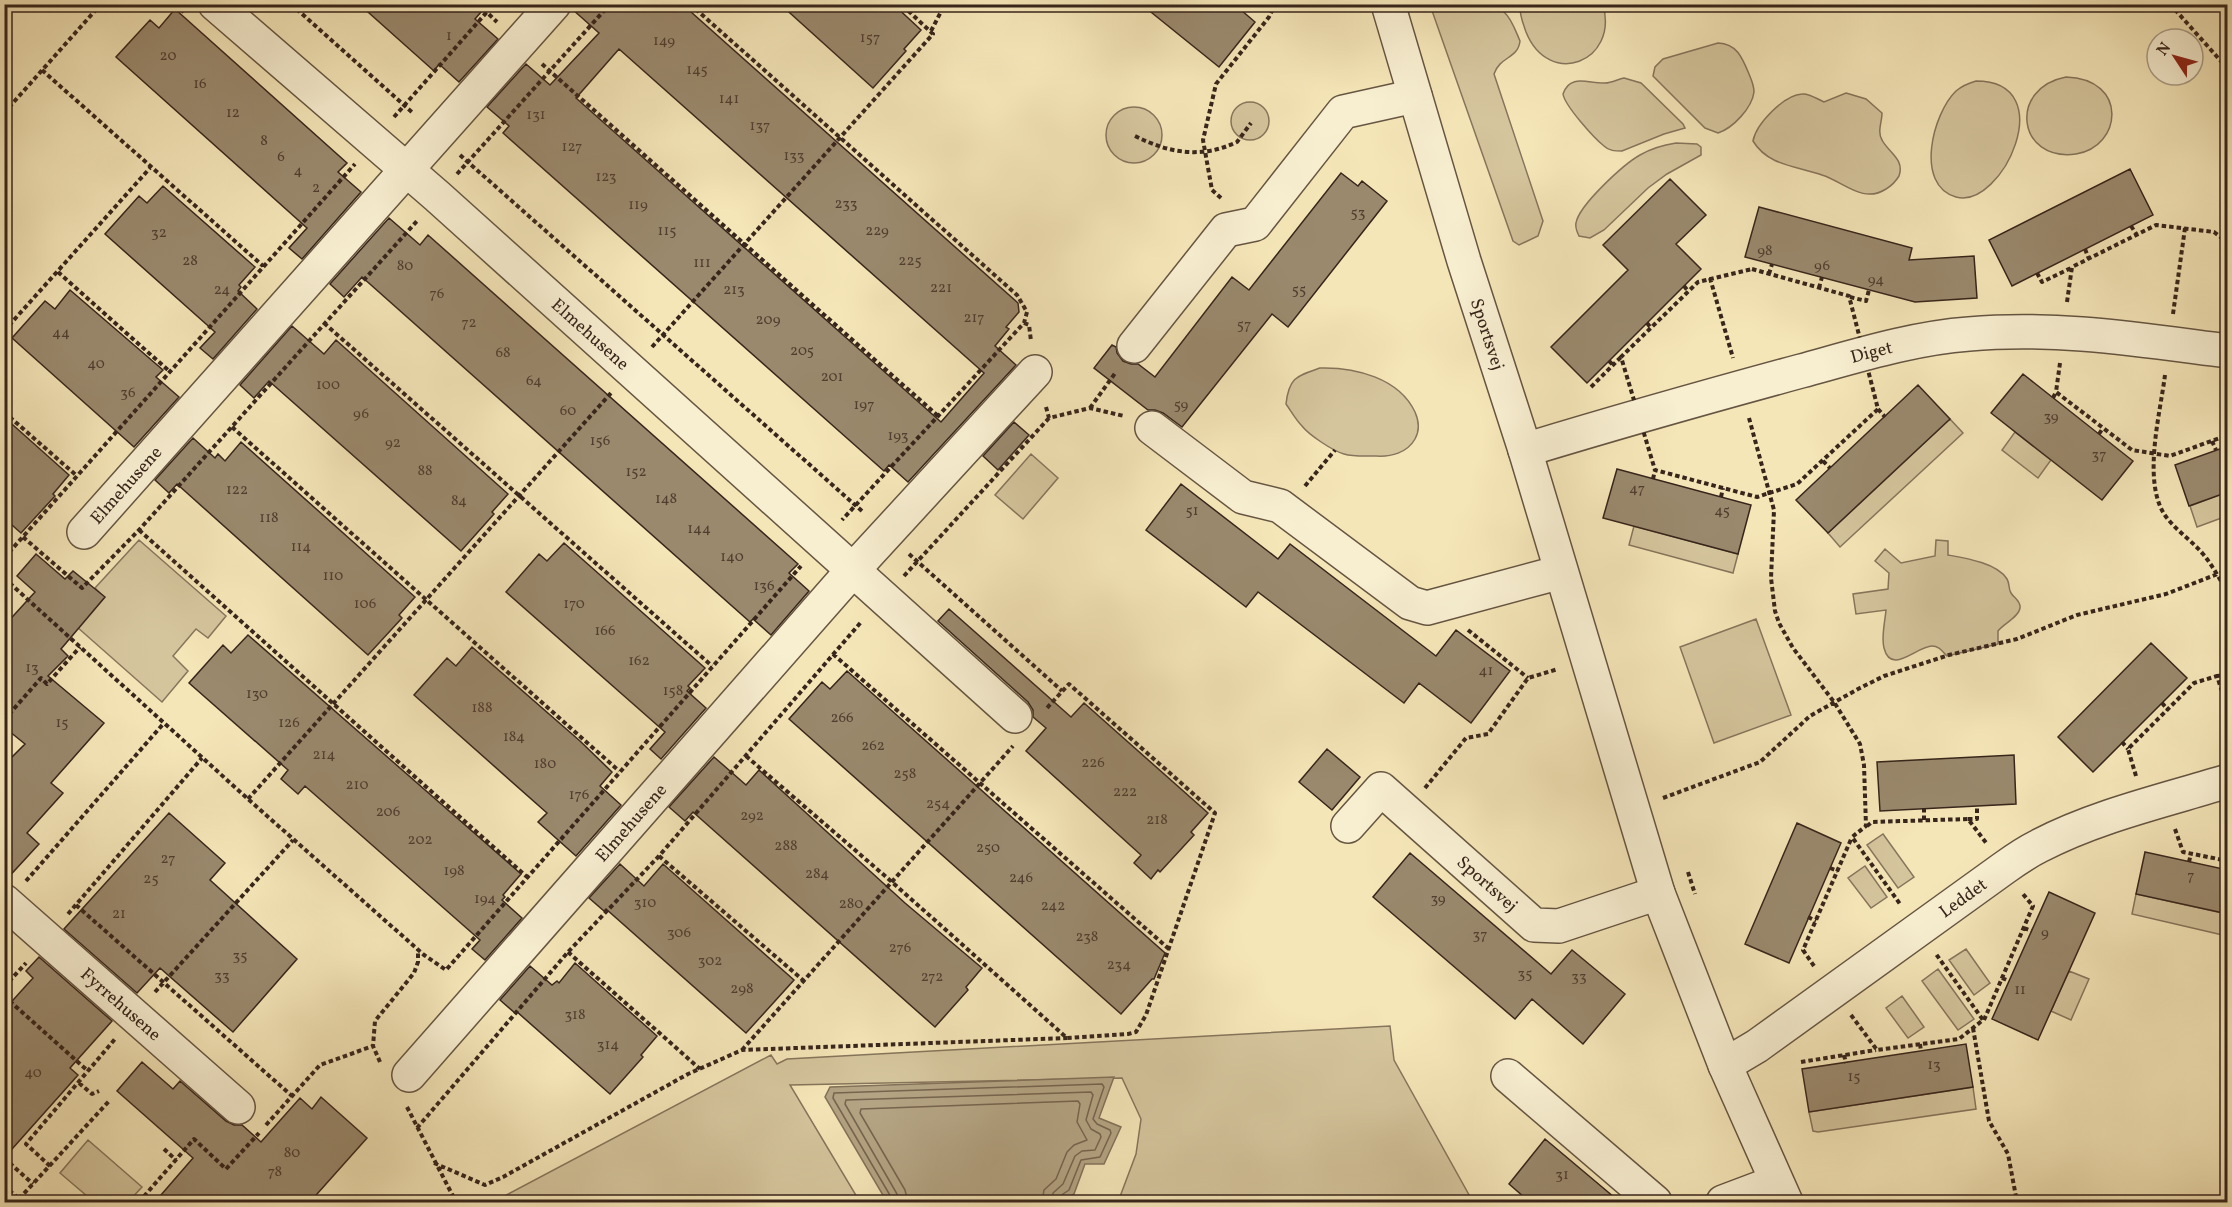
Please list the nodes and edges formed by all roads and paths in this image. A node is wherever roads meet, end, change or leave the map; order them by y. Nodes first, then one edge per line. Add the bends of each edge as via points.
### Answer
1 (101, 4) edge
2 (215, 4) edge
3 (291, 4) edge
4 (478, 4) edge
5 (494, 4) edge
6 (554, 4) edge
7 (610, 4) edge
8 (901, 4) edge
9 (945, 4) edge
10 (1275, 4) edge
11 (1388, 4) edge
12 (2170, 4) edge
13 (487, 13) junction
14 (931, 31) junction
15 (520, 43) junction
16 (2228, 69) edge
17 (42, 70) junction
18 (551, 72) junction
19 (1415, 96) junction
20 (404, 105) junction
21 (4, 113) edge
22 (1251, 123) dead end
23 (437, 135) junction
24 (1135, 136) dead end
25 (373, 140) junction
26 (1205, 150) junction
27 (467, 162) junction
28 (150, 168) junction
29 (406, 170) junction
30 (436, 196) junction
31 (1255, 224) junction
32 (2131, 226) dead end
33 (2185, 228) junction
34 (2137, 235) junction
35 (2228, 243) edge
36 (744, 245) junction
37 (2085, 249) dead end
38 (2090, 259) junction
39 (1772, 264) dead end
40 (263, 267) junction
41 (2072, 267) junction
42 (58, 272) junction
43 (2037, 273) dead end
44 (1769, 274) dead end
45 (1822, 277) dead end
46 (1710, 278) dead end
47 (1683, 286) dead end
48 (1819, 288) dead end
49 (1869, 290) dead end
50 (1688, 291) dead end
51 (1849, 296) dead end
52 (324, 323) junction
53 (1647, 323) dead end
54 (1651, 328) dead end
55 (4, 331) edge
56 (2064, 331) junction
57 (663, 335) junction
58 (2169, 343) junction
59 (1134, 346) joint
60 (2228, 351) edge
61 (1621, 357) dead end
62 (1609, 360) dead end
63 (1613, 365) junction
64 (169, 371) junction
65 (631, 372) junction
66 (1035, 372) joint
67 (1591, 387) dead end
68 (1741, 387) junction
69 (2056, 392) junction
70 (2052, 398) dead end
71 (1878, 410) dead end
72 (4, 412) edge
73 (938, 417) dead end
74 (1885, 417) dead end
75 (1049, 418) junction
76 (232, 427) junction
77 (2103, 428) junction
78 (1152, 429) dead end
79 (2099, 434) dead end
80 (2228, 435) edge
81 (2212, 441) junction
82 (1335, 450) dead end
83 (1525, 450) junction
84 (2216, 450) dead end
85 (2154, 454) junction
86 (1822, 461) dead end
87 (1830, 468) dead end
88 (1655, 470) dead end
89 (77, 476) junction
90 (1653, 479) dead end
91 (1723, 488) dead end
92 (519, 496) junction
93 (1721, 497) dead end
94 (1286, 510) junction
95 (139, 530) junction
96 (84, 532) dead end
97 (886, 533) junction
98 (23, 537) junction
99 (4, 558) edge
100 (918, 562) junction
101 (2228, 570) edge
102 (852, 571) junction
103 (1561, 572) junction
104 (2218, 575) junction
105 (4, 578) edge
106 (2228, 593) edge
107 (883, 599) junction
108 (426, 600) junction
109 (1437, 605) junction
110 (80, 647) junction
111 (2228, 653) edge
112 (833, 654) junction
113 (1587, 659) junction
114 (712, 666) dead end
115 (2225, 674) edge
116 (2217, 676) junction
117 (1528, 678) junction
118 (1062, 691) junction
119 (1834, 702) junction
120 (333, 703) junction
121 (2162, 703) dead end
122 (2168, 710) junction
123 (2228, 710) edge
124 (4, 720) edge
125 (164, 723) junction
126 (1024, 725) junction
127 (2122, 742) dead end
128 (2128, 749) junction
129 (746, 756) junction
130 (202, 758) junction
131 (619, 771) dead end
132 (2228, 781) edge
133 (980, 783) junction
134 (1660, 787) dead end
135 (1663, 798) junction
136 (248, 799) junction
137 (2155, 803) junction
138 (1977, 806) dead end
139 (1924, 808) dead end
140 (1667, 809) dead end
141 (1968, 819) dead end
142 (1416, 820) junction
143 (1924, 820) dead end
144 (1348, 826) dead end
145 (2191, 853) junction
146 (659, 856) junction
147 (2228, 861) edge
148 (2189, 862) dead end
149 (1685, 865) dead end
150 (1830, 868) dead end
151 (1838, 871) dead end
152 (526, 876) dead end
153 (892, 882) junction
154 (1658, 893) junction
155 (1696, 896) dead end
156 (6, 902) edge
157 (76, 905) junction
158 (1808, 917) dead end
159 (1816, 921) dead end
160 (2024, 928) dead end
161 (1918, 929) junction
162 (2032, 931) dead end
163 (48, 938) junction
164 (418, 949) dead end
165 (1169, 949) junction
166 (568, 952) junction
167 (2002, 978) dead end
168 (804, 981) junction
169 (2009, 981) dead end
170 (4, 987) edge
171 (4, 996) edge
172 (1973, 1028) dead end
173 (1066, 1038) junction
174 (1920, 1044) dead end
175 (742, 1050) junction
176 (1877, 1050) dead end
177 (1921, 1051) dead end
178 (1844, 1055) junction
179 (1801, 1062) dead end
180 (1846, 1063) dead end
181 (1725, 1065) junction
182 (700, 1069) junction
183 (88, 1071) dead end
184 (409, 1075) dead end
185 (1508, 1076) dead end
186 (79, 1083) dead end
187 (99, 1091) dead end
188 (292, 1096) dead end
189 (110, 1100) dead end
190 (238, 1107) dead end
191 (417, 1128) dead end
192 (164, 1149) dead end
193 (4, 1158) edge
194 (176, 1160) dead end
195 (434, 1163) dead end
196 (33, 1184) junction
197 (1781, 1192) edge
198 (4, 1199) edge
199 (21, 1201) edge
200 (1655, 1203) edge
201 (1724, 1203) edge
202 (2017, 1203) edge

1 - 17 path
2 - 25 street, Elmehusene
3 - 20 path
4 - 13 path
5 - 13 path
6 - 15 street, Elmehusene
7 - 18 path
8 - 14 path
9 - 14 path
10 - 26 path via 1216,84 1203,140
11 - 19 street, Sportsvej
12 - 16 path
13 - 15 path
13 - 20 path
14 - 36 path via 933,34
15 - 18 path
15 - 23 street, Elmehusene
17 - 21 path
17 - 28 path
18 - 27 path
18 - 36 path
19 - 31 street via 1343,112
19 - 83 street, Sportsvej
20 - 23 path
20 - 25 path
22 - 26 path via 1237,142
23 - 27 path
23 - 29 street, Elmehusene
24 - 26 path via 1173,152
25 - 29 street, Elmehusene
25 - 40 path
26 - 31 path via 1212,190
27 - 30 path
27 - 57 path
28 - 40 path
28 - 42 path
29 - 30 street, Elmehusene
29 - 96 street, Elmehusene
30 - 52 path
30 - 65 street, Elmehusene
31 - 59 street via 1226,230
32 - 34 path
33 - 34 path via 2156,225
33 - 35 path via 2214,232
33 - 58 path
34 - 38 path
36 - 57 path
36 - 73 path
37 - 38 path
38 - 41 path
39 - 44 path
40 - 64 path
41 - 43 path via 2042,282
41 - 56 path
42 - 55 path
42 - 64 path
45 - 48 path
46 - 68 path
47 - 50 path
49 - 51 path via 1866,300
52 - 76 path
52 - 92 path
53 - 54 path
56 - 58 street, Diget
56 - 68 street, Diget via 1968,334 1929,340
56 - 69 path
57 - 65 path
57 - 97 path
58 - 60 street, Diget
58 - 85 path
59 - 75 path via 1090,408
61 - 63 path
62 - 63 path
63 - 67 path
64 - 89 path
65 - 92 path
65 - 102 street, Elmehusene
66 - 75 path
66 - 97 street, Elmehusene
68 - 83 street, Diget
68 - 119 path via 1774,510 1771,578 1775,611 1793,648
69 - 70 path
69 - 77 path
71 - 74 path
72 - 89 path
75 - 100 path
76 - 95 path
76 - 108 path
77 - 79 path
77 - 85 path via 2132,450
78 - 94 street via 1243,497
80 - 81 path
81 - 84 path
81 - 85 path via 2170,456
82 - 94 path
83 - 103 street, Sportsvej
85 - 104 path via 2153,488 2160,507
86 - 87 path
88 - 90 path
89 - 98 path
91 - 93 path
92 - 108 path
92 - 114 path
94 - 109 street via 1410,603 1427,608
95 - 98 path via 82,588
95 - 120 path
97 - 100 path
97 - 102 street, Elmehusene
98 - 99 path
100 - 107 path
100 - 118 path
101 - 104 path
102 - 107 street, Elmehusene
102 - 184 street, Elmehusene
103 - 109 street
103 - 113 street, Sportsvej
104 - 106 path
104 - 119 path via 2166,594 2077,615 2017,639 1901,670
105 - 110 path
107 - 112 path
107 - 126 street, Elmehusene
108 - 120 path
108 - 131 path
109 - 117 path
110 - 124 path via 46,684 40,678
110 - 125 path
111 - 115 path
112 - 129 path
112 - 133 path
113 - 117 path
113 - 154 street, Sportsvej
115 - 116 path
116 - 122 path via 2194,683
116 - 123 path
117 - 142 path via 1488,734 1466,738 1426,786
118 - 126 path
118 - 165 path via 1069,684 1215,813
119 - 135 path via 1800,724 1760,762
119 - 161 path via 1856,735 1863,755 1866,826 1852,837
120 - 136 path
120 - 152 path
121 - 122 path
122 - 128 path
125 - 130 path
125 - 156 path
126 - 133 path
127 - 128 path
128 - 137 path
129 - 146 path
129 - 153 path
130 - 136 path
130 - 157 path
132 - 137 street, Leddet
133 - 153 path
133 - 165 path
134 - 135 path
135 - 140 path
136 - 164 path
137 - 145 path via 2183,852
137 - 161 street, Leddet via 2072,830 2039,846
138 - 141 path via 1977,819
139 - 143 path
142 - 144 street, Sportsvej via 1381,789
142 - 154 street, Sportsvej via 1534,925 1559,926
145 - 147 path
145 - 148 path
146 - 166 path
146 - 168 path
149 - 155 path
150 - 151 path
153 - 168 path
153 - 173 path
154 - 181 street, Sportsvej
156 - 163 street, Fyrrehusene
157 - 163 path
157 - 188 path
158 - 159 path
160 - 162 path
161 - 181 street, Leddet
163 - 170 path
163 - 190 street, Fyrrehusene
165 - 173 path via 1136,1032
166 - 182 path
166 - 191 path
167 - 169 path
168 - 175 path
171 - 183 path
172 - 202 path via 1989,1121 2008,1154
173 - 175 path
174 - 177 path
175 - 182 path
176 - 178 path
178 - 179 path
178 - 180 path
181 - 197 street, Sportsvej
182 - 195 path via 485,1185
185 - 200 street
186 - 187 path via 92,1094
189 - 196 path
192 - 194 path
193 - 196 path
196 - 199 path
197 - 201 street, Sportsvej
198 - 199 path via 11,1192

